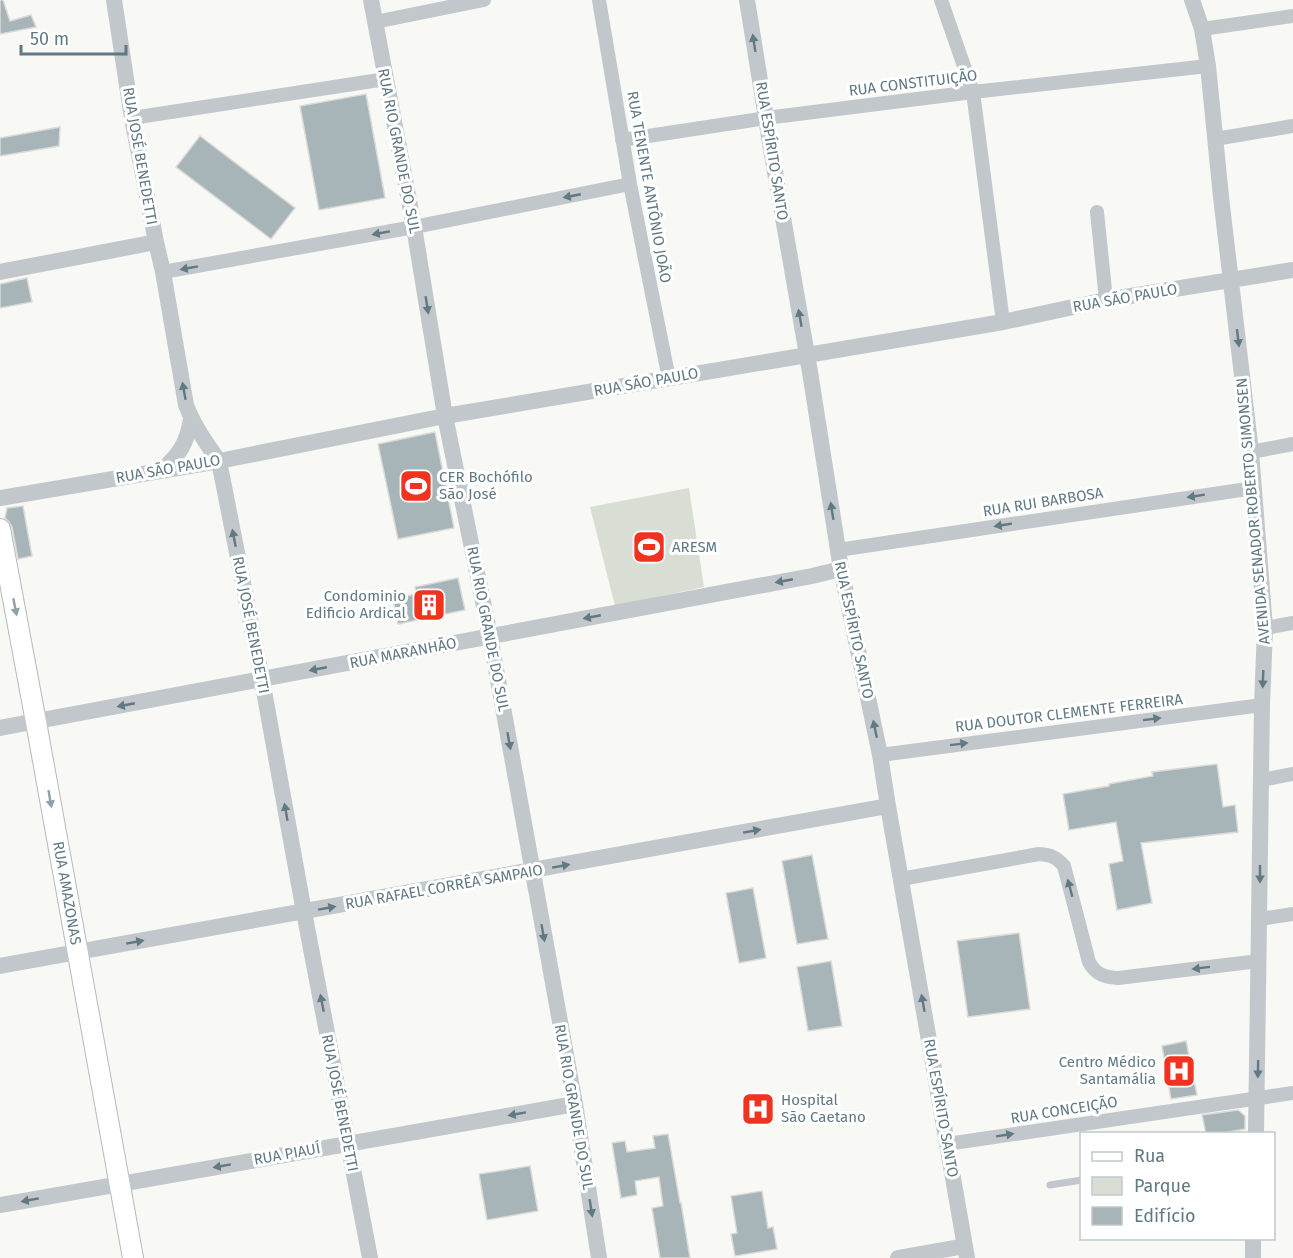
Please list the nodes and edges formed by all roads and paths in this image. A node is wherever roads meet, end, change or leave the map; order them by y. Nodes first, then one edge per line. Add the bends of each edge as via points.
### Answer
1 (114, 0) edge
2 (371, 0) edge
3 (484, 0) edge
4 (599, 0) edge
5 (747, 0) edge
6 (941, 0) edge
7 (1192, 0) edge
8 (1293, 16) edge
9 (375, 22) junction
10 (1202, 28) junction
11 (1208, 66) junction
12 (386, 79) junction
13 (973, 92) junction
14 (132, 118) junction
15 (766, 118) junction
16 (1293, 126) edge
17 (1215, 139) junction
18 (622, 140) junction
19 (630, 184) junction
20 (1097, 212) dead end
21 (414, 227) junction
22 (156, 242) junction
23 (1293, 270) edge
24 (0, 272) edge
25 (163, 272) junction
26 (1231, 280) junction
27 (1106, 300) junction
28 (1003, 322) junction
29 (806, 355) junction
30 (669, 379) junction
31 (445, 416) junction
32 (191, 419) junction
33 (1293, 444) edge
34 (1251, 452) junction
35 (219, 461) junction
36 (162, 470) junction
37 (1254, 488) junction
38 (0, 498) edge
39 (0, 529) edge
40 (838, 550) junction
41 (841, 568) junction
42 (1293, 623) edge
43 (1265, 628) junction
44 (490, 636) junction
45 (262, 680) junction
46 (1262, 705) junction
47 (36, 722) junction
48 (0, 728) edge
49 (880, 755) junction
50 (1293, 774) edge
51 (1261, 780) junction
52 (888, 807) junction
53 (532, 871) junction
54 (901, 879) junction
55 (304, 912) junction
56 (1293, 914) edge
57 (1260, 919) junction
58 (78, 952) junction
59 (1259, 961) junction
60 (0, 966) edge
61 (1293, 1093) edge
62 (1257, 1098) junction
63 (575, 1104) junction
64 (1256, 1132) edge
65 (348, 1143) junction
66 (947, 1144) junction
67 (1080, 1180) edge
68 (120, 1184) junction
69 (1050, 1185) dead end
70 (0, 1205) edge
71 (1253, 1240) edge
72 (966, 1252) edge
73 (133, 1258) edge
74 (370, 1258) edge
75 (599, 1258) edge
76 (898, 1258) edge
77 (1253, 1258) edge

1 - 14 street, RUA JOSÉ BENEDETTI
2 - 9 street, RUA RIO GRANDE DO SUL
3 - 9 street
4 - 18 street, RUA TENENTE ANTÔNIO JOÃO
15 -> 5 street, RUA ESPÍRITO SANTO
6 - 13 street
7 - 10 street, AVENIDA SENADOR ROBERTO SIMONSEN
8 - 10 street
9 - 12 street, RUA RIO GRANDE DO SUL
10 - 11 street, AVENIDA SENADOR ROBERTO SIMONSEN
11 - 13 street, RUA CONSTITUIÇÃO
11 - 17 street, AVENIDA SENADOR ROBERTO SIMONSEN
12 - 14 street
12 - 21 street, RUA RIO GRANDE DO SUL
13 - 15 street, RUA CONSTITUIÇÃO
13 - 28 street
14 - 22 street, RUA JOSÉ BENEDETTI
15 - 18 street, RUA CONSTITUIÇÃO
29 -> 15 street, RUA ESPÍRITO SANTO
16 - 17 street
17 - 26 street, AVENIDA SENADOR ROBERTO SIMONSEN
18 - 19 street, RUA TENENTE ANTÔNIO JOÃO
19 -> 21 street
19 - 30 street, RUA TENENTE ANTÔNIO JOÃO
20 - 27 street
21 -> 25 street
21 -> 31 street, RUA RIO GRANDE DO SUL
22 - 24 street
22 - 25 street, RUA JOSÉ BENEDETTI
23 - 26 street, RUA SÃO PAULO
32 -> 25 street, RUA JOSÉ BENEDETTI
26 - 27 street, RUA SÃO PAULO
26 -> 34 street, AVENIDA SENADOR ROBERTO SIMONSEN
27 - 28 street, RUA SÃO PAULO
28 - 29 street, RUA SÃO PAULO
29 - 30 street, RUA SÃO PAULO
40 -> 29 street, RUA ESPÍRITO SANTO
30 - 31 street, RUA SÃO PAULO
31 - 35 street, RUA SÃO PAULO
31 - 44 street, RUA RIO GRANDE DO SUL
32 - 35 street, RUA JOSÉ BENEDETTI
32 - 36 street via 183,448
33 - 34 street
34 - 37 street, AVENIDA SENADOR ROBERTO SIMONSEN
35 - 36 street, RUA SÃO PAULO
45 -> 35 street, RUA JOSÉ BENEDETTI
36 - 38 street, RUA SÃO PAULO
37 -> 40 street, RUA RUI BARBOSA
37 - 43 street, AVENIDA SENADOR ROBERTO SIMONSEN
39 -> 47 main road, RUA AMAZONAS
40 - 41 street, RUA ESPÍRITO SANTO
41 -> 44 street, RUA MARANHÃO
49 -> 41 street, RUA ESPÍRITO SANTO
42 - 43 street
43 -> 46 street, AVENIDA SENADOR ROBERTO SIMONSEN
44 -> 45 street, RUA MARANHÃO
44 -> 53 street, RUA RIO GRANDE DO SUL
45 -> 47 street, RUA MARANHÃO
55 -> 45 street, RUA JOSÉ BENEDETTI
49 -> 46 street, RUA DOUTOR CLEMENTE FERREIRA
46 - 51 street, AVENIDA SENADOR ROBERTO SIMONSEN
47 - 48 street, RUA MARANHÃO
47 -> 58 main road, RUA AMAZONAS
49 - 52 street, RUA ESPÍRITO SANTO
50 - 51 street
51 -> 57 street, AVENIDA SENADOR ROBERTO SIMONSEN
53 -> 52 street, RUA RAFAEL CORRÊA SAMPAIO
52 - 54 street, RUA ESPÍRITO SANTO
55 -> 53 street, RUA RAFAEL CORRÊA SAMPAIO
53 -> 63 street, RUA RIO GRANDE DO SUL
59 -> 54 street via 1119,978 1098,974 1089,962 1064,866 1050,855
66 -> 54 street, RUA ESPÍRITO SANTO
58 -> 55 street, RUA RAFAEL CORRÊA SAMPAIO
65 -> 55 street, RUA JOSÉ BENEDETTI
56 - 57 street
57 - 59 street, AVENIDA SENADOR ROBERTO SIMONSEN
58 - 60 street, RUA RAFAEL CORRÊA SAMPAIO
58 - 68 main road, RUA AMAZONAS
59 -> 62 street, AVENIDA SENADOR ROBERTO SIMONSEN
61 - 62 street, RUA CONCEIÇÃO
62 - 64 street, AVENIDA SENADOR ROBERTO SIMONSEN
66 -> 62 street, RUA CONCEIÇÃO
63 -> 65 street, RUA PIAUÍ
63 -> 75 street, RUA RIO GRANDE DO SUL
65 -> 68 street, RUA PIAUÍ
65 - 74 street, RUA JOSÉ BENEDETTI
66 - 72 street, RUA ESPÍRITO SANTO
67 - 69 lane
68 -> 70 street, RUA PIAUÍ
68 - 73 main road, RUA AMAZONAS
71 - 77 street
72 - 76 street

